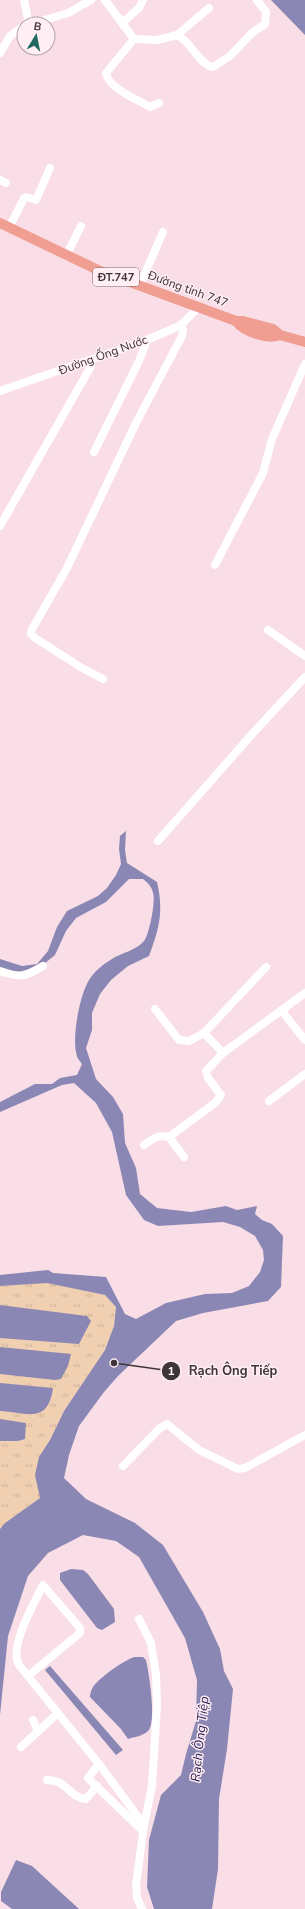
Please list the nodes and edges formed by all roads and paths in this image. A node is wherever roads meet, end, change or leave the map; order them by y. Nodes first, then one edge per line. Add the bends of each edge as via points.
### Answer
1 (24, 0) edge
2 (91, 0) edge
3 (105, 0) edge
4 (143, 0) edge
5 (257, 0) edge
6 (209, 8) dead end
7 (28, 16) edge
8 (56, 18) edge
9 (122, 23) junction
10 (16, 32) edge
11 (177, 35) junction
12 (134, 39) junction
13 (0, 53) edge
14 (159, 103) dead end
15 (50, 168) dead end
16 (5, 226) edge
17 (81, 226) dead end
18 (163, 232) dead end
19 (66, 256) junction
20 (140, 286) junction
21 (199, 307) junction
22 (181, 325) junction
23 (147, 340) junction
24 (305, 342) edge
25 (91, 360) junction
26 (305, 364) edge
27 (0, 391) edge
28 (94, 452) dead end
29 (0, 526) edge
30 (215, 565) dead end
31 (268, 630) dead end
32 (305, 656) edge
33 (305, 677) edge
34 (104, 679) dead end
35 (158, 841) dead end
36 (43, 966) dead end
37 (266, 967) dead end
38 (0, 971) edge
39 (305, 993) edge
40 (155, 1009) dead end
41 (281, 1010) junction
42 (204, 1033) junction
43 (305, 1040) edge
44 (223, 1053) junction
45 (305, 1074) edge
46 (269, 1101) dead end
47 (169, 1138) junction
48 (144, 1145) dead end
49 (184, 1157) dead end
50 (305, 1435) edge
51 (124, 1466) dead end
52 (138, 1619) dead end
53 (28, 1676) junction
54 (58, 1713) junction
55 (33, 1720) dead end
56 (38, 1731) junction
57 (21, 1747) dead end
58 (99, 1764) junction
59 (47, 1780) dead end
60 (97, 1786) junction
61 (144, 1828) junction
62 (142, 1909) edge

1 - 7 street
2 - 8 street
3 - 9 street
4 - 9 street via 139,8
5 - 11 street via 266,12 265,24 216,66 207,65 188,43
6 - 11 street
9 - 12 street
10 - 13 street via 10,36
11 - 12 street via 157,40
12 - 14 street via 106,76 118,89 150,107
15 - 16 street via 36,200 24,198
16 - 19 main road, Đường tỉnh 747 / ĐT.747
17 - 19 street
18 - 20 street
19 - 20 main road, Đường tỉnh 747 / ĐT.747
20 - 21 main road, Đường tỉnh 747 / ĐT.747
21 - 22 street, Đường Ống Nước
21 - 24 main road, Đường tỉnh 747 / ĐT.747 via 236,321 241,328
22 - 23 street, Đường Ống Nước
22 - 34 street via 182,336 140,415 66,570 32,629 31,634 35,638
23 - 25 street, Đường Ống Nước
23 - 28 street via 139,362
25 - 27 street, Đường Ống Nước
25 - 29 street via 90,368
26 - 30 street via 272,440 263,473
31 - 32 street
33 - 35 street
36 - 38 street via 22,977
37 - 42 street
39 - 41 street
40 - 42 street via 179,1040 189,1042
41 - 43 street
41 - 44 street
42 - 44 street
44 - 47 street via 206,1071 220,1098
45 - 46 street
47 - 48 street via 156,1137
47 - 49 street
50 - 51 street via 238,1469 199,1450 167,1424 160,1428
52 - 61 street via 151,1643 157,1705 152,1786
53 - 53 street via 80,1633 80,1628 43,1585 24,1626 18,1646 18,1662
53 - 54 street
54 - 56 street
54 - 58 street
55 - 56 street
56 - 57 street
58 - 60 street via 88,1778
58 - 61 street
59 - 60 street via 60,1781 81,1799 86,1799
60 - 61 street
61 - 62 street via 136,1885 137,1898

